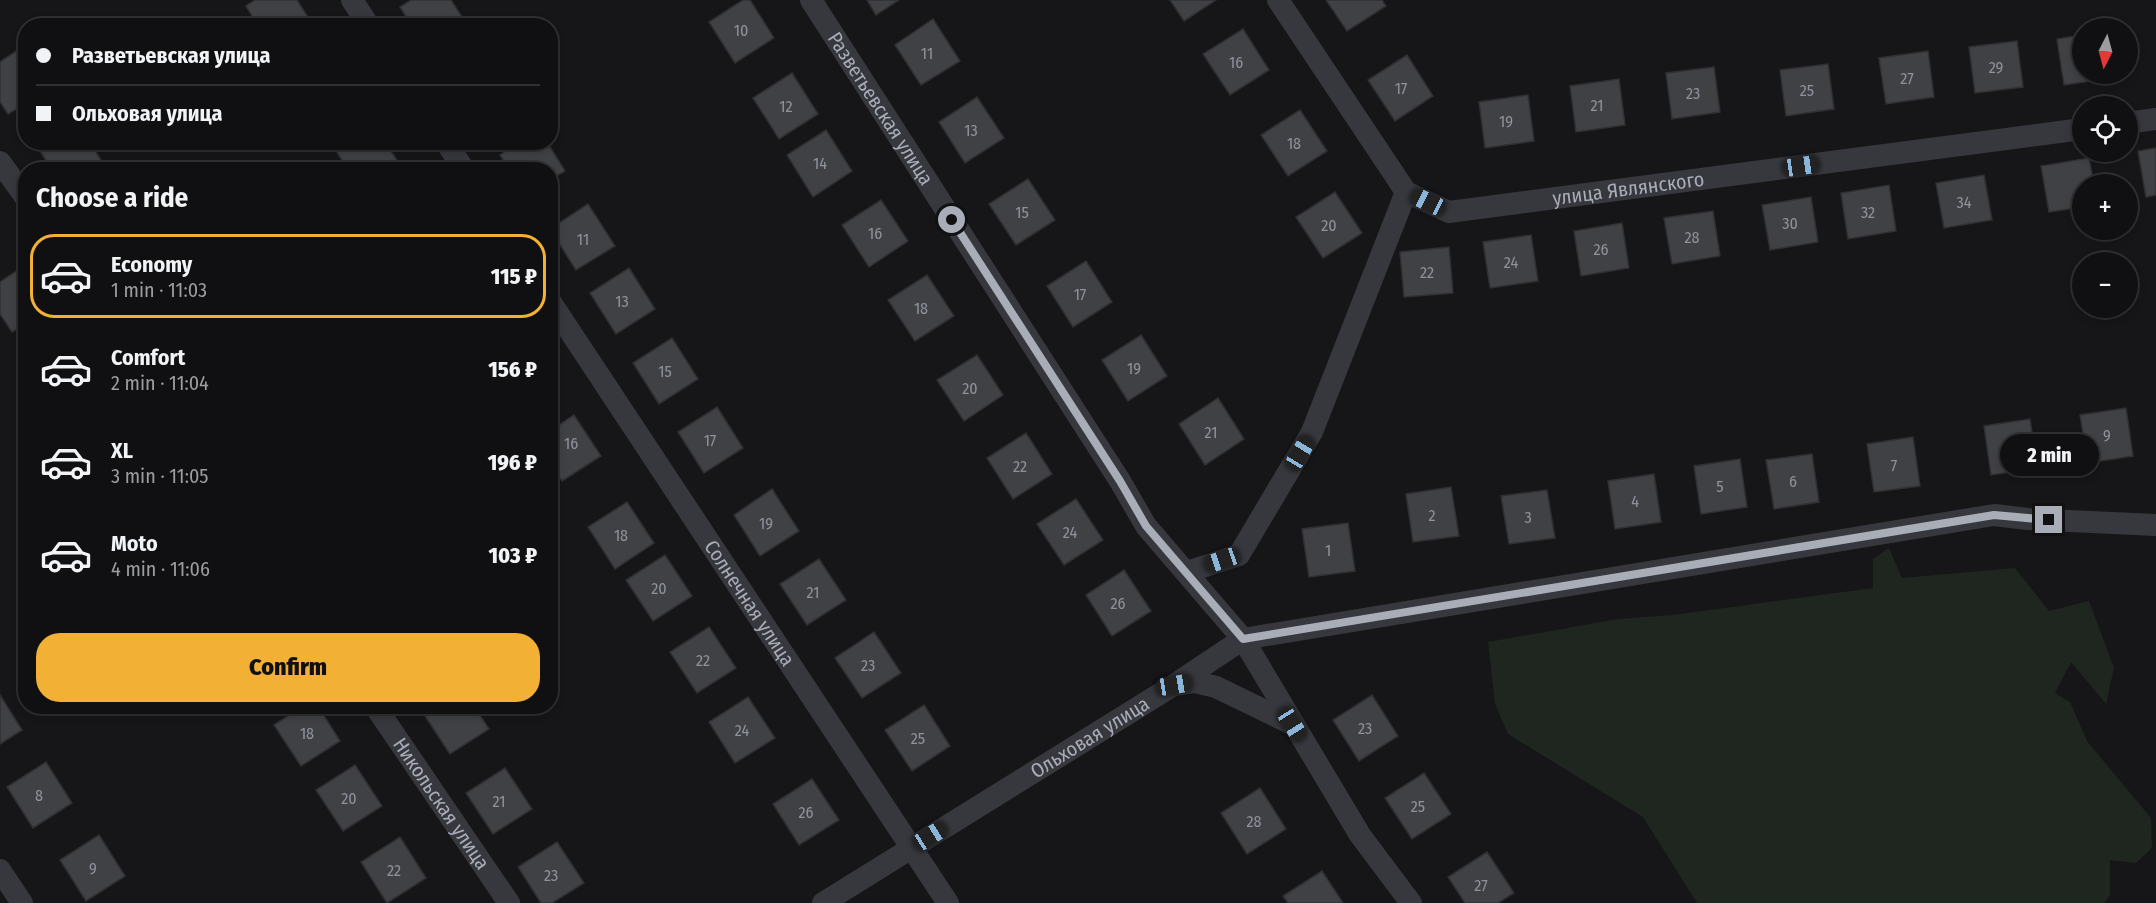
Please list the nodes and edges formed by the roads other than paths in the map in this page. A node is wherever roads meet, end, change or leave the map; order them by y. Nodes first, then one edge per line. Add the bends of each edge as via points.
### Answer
1 (352, 0) edge
2 (811, 0) edge
3 (1278, 0) edge
4 (364, 18) edge
5 (2156, 119) edge
6 (2138, 121) edge
7 (2072, 130) edge
8 (0, 162) edge
9 (18, 187) edge
10 (1406, 192) junction
11 (558, 313) edge
12 (2156, 525) edge
13 (1187, 572) junction
14 (1243, 639) junction
15 (1174, 685) junction
16 (380, 714) edge
17 (1292, 724) junction
18 (911, 848) junction
19 (0, 870) edge
20 (22, 903) edge
21 (508, 903) edge
22 (823, 903) edge
23 (948, 903) edge
24 (1411, 903) edge

1 - 4 street
2 - 13 street, Разветьевская улица via 1146,526
3 - 10 street
5 - 6 street
7 - 10 street, улица Являнского via 1449,212
8 - 9 street
10 - 13 street via 1312,432 1239,555
11 - 18 street, Солнечная улица
12 - 14 street, Ольховая улица via 1994,515
13 - 14 street, Разветьевская улица
14 - 15 street, Ольховая улица
14 - 17 street, Разветьевская улица
15 - 17 street via 1195,682 1216,687
15 - 18 street, Ольховая улица
16 - 21 street, Никольская улица
17 - 24 street, Разветьевская улица via 1360,836
18 - 22 street, Ольховая улица
18 - 23 street, Солнечная улица
19 - 20 street

